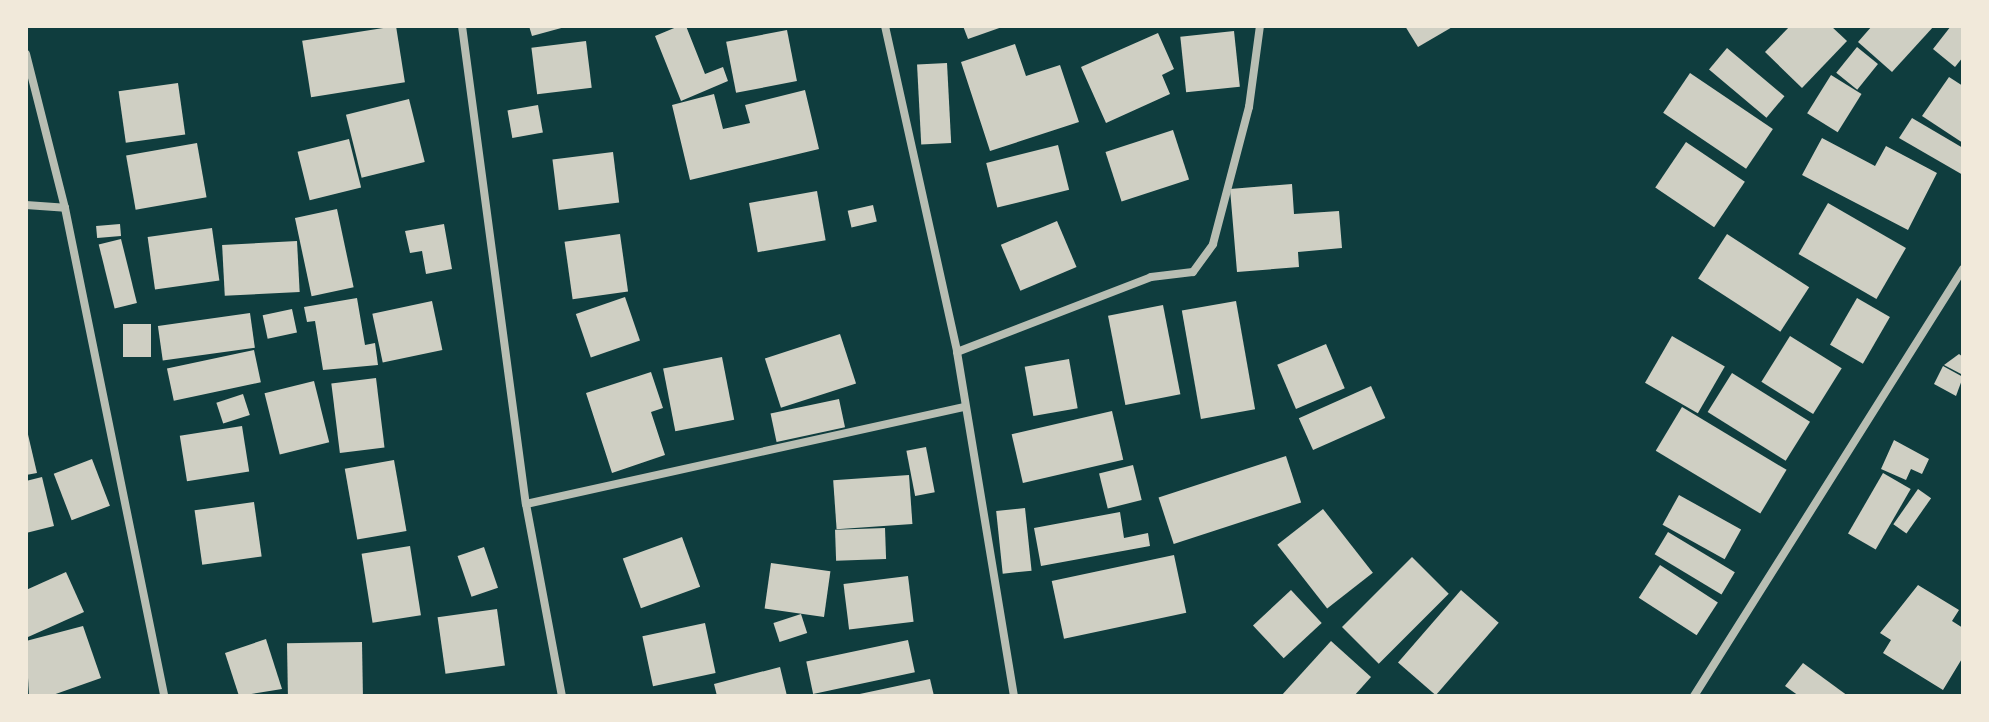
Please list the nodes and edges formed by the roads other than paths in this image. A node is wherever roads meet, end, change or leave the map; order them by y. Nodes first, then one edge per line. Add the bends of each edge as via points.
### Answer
1 (462, 26) edge
2 (885, 26) edge
3 (1260, 26) edge
4 (26, 54) edge
5 (26, 205) edge
6 (65, 208) junction
7 (1963, 269) edge
8 (957, 352) junction
9 (963, 407) junction
10 (526, 504) junction
11 (164, 696) edge
12 (562, 696) edge
13 (1014, 696) edge
14 (1694, 696) edge

1 - 10 street
2 - 8 street
3 - 8 street via 1249,107 1217,229 1193,272 1151,277
4 - 6 street
5 - 6 street
6 - 11 street
7 - 14 street
8 - 9 street
9 - 10 street
9 - 13 street
10 - 12 street

